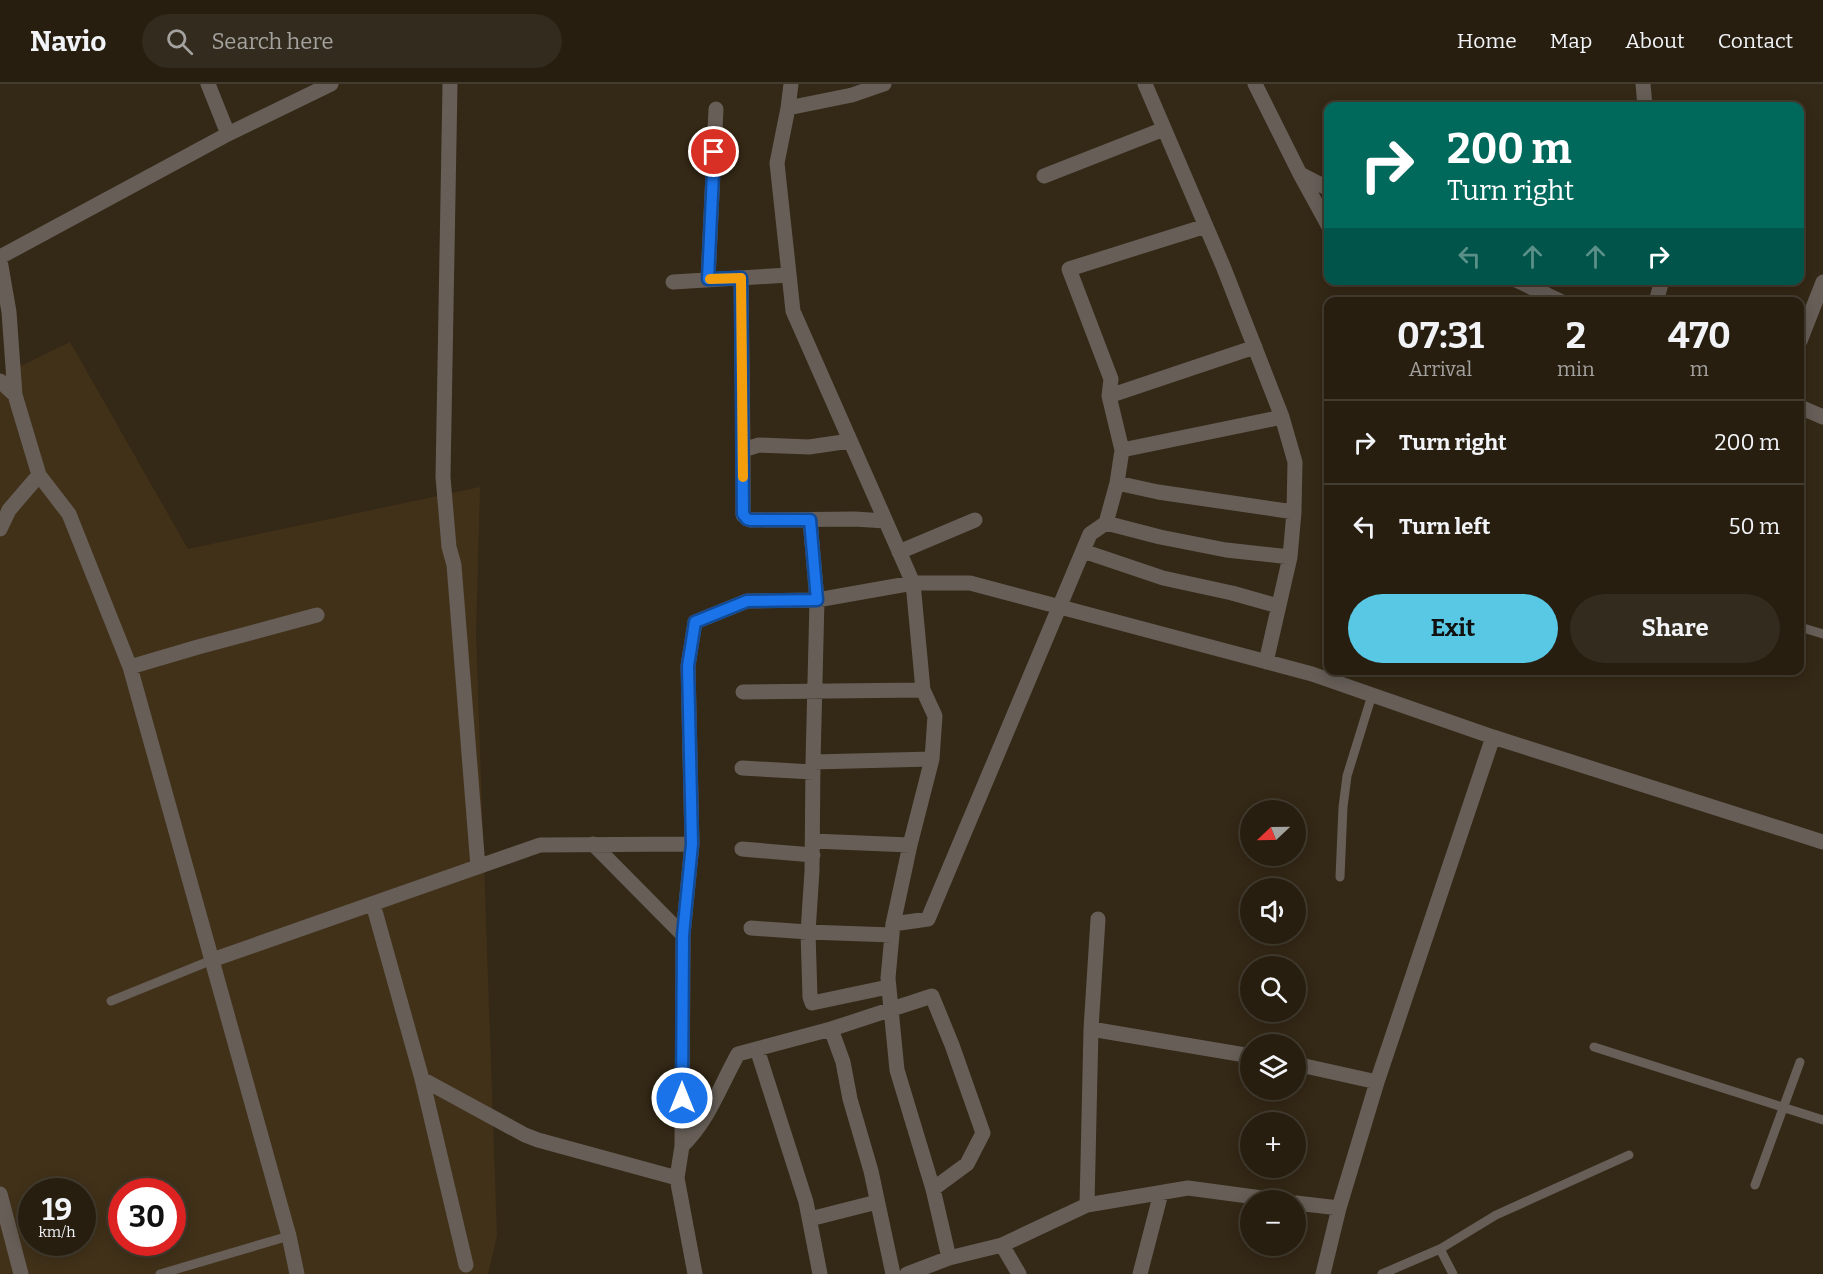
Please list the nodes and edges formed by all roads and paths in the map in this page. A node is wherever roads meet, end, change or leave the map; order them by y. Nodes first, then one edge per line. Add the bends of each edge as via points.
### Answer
1 (208, 84) edge
2 (331, 84) edge
3 (450, 84) edge
4 (791, 84) edge
5 (884, 84) edge
6 (1145, 84) edge
7 (1255, 84) edge
8 (1643, 84) edge
9 (1645, 102) edge
10 (788, 108) junction
11 (716, 109) dead end
12 (1164, 129) junction
13 (228, 134) junction
14 (1300, 174) junction
15 (1044, 176) dead end
16 (1324, 186) edge
17 (1324, 218) edge
18 (1206, 226) junction
19 (0, 258) edge
20 (789, 275) junction
21 (741, 278) junction
22 (708, 279) junction
23 (673, 282) dead end
24 (1823, 282) edge
25 (1526, 285) edge
26 (1552, 297) edge
27 (5, 314) edge
28 (1804, 331) edge
29 (1255, 347) junction
30 (0, 381) edge
31 (15, 394) junction
32 (1108, 396) junction
33 (1804, 409) edge
34 (1282, 417) junction
35 (1823, 417) edge
36 (850, 441) junction
37 (743, 450) junction
38 (1122, 450) junction
39 (39, 475) junction
40 (1117, 483) junction
41 (1294, 512) junction
42 (810, 520) junction
43 (975, 520) dead end
44 (885, 521) junction
45 (1106, 523) junction
46 (0, 529) edge
47 (1083, 551) junction
48 (899, 552) junction
49 (1290, 557) junction
50 (913, 583) junction
51 (817, 600) junction
52 (1278, 606) junction
53 (1061, 607) junction
54 (317, 615) dead end
55 (1804, 628) edge
56 (1823, 634) edge
57 (1266, 662) junction
58 (130, 667) junction
59 (923, 690) junction
60 (816, 691) junction
61 (743, 692) dead end
62 (1372, 695) junction
63 (1493, 737) junction
64 (932, 759) junction
65 (813, 767) junction
66 (742, 768) dead end
67 (1823, 842) edge
68 (593, 844) junction
69 (692, 844) junction
70 (910, 845) junction
71 (813, 848) junction
72 (742, 849) dead end
73 (478, 867) junction
74 (1340, 877) dead end
75 (373, 904) junction
76 (1098, 919) dead end
77 (751, 928) dead end
78 (892, 930) junction
79 (808, 933) junction
80 (683, 935) junction
81 (212, 960) junction
82 (888, 987) junction
83 (111, 1001) dead end
84 (890, 1010) junction
85 (831, 1029) junction
86 (1091, 1029) junction
87 (1594, 1047) dead end
88 (757, 1049) junction
89 (1240, 1054) edge
90 (1800, 1062) dead end
91 (1306, 1066) edge
92 (422, 1079) junction
93 (1377, 1082) junction
94 (1784, 1107) junction
95 (1823, 1120) edge
96 (682, 1146) junction
97 (1629, 1155) dead end
98 (677, 1178) junction
99 (1755, 1185) dead end
100 (933, 1189) junction
101 (1161, 1192) junction
102 (0, 1194) edge
103 (1240, 1195) edge
104 (877, 1202) junction
105 (1306, 1204) edge
106 (1087, 1205) junction
107 (1339, 1208) junction
108 (810, 1219) junction
109 (289, 1236) junction
110 (1002, 1245) junction
111 (1440, 1249) junction
112 (949, 1258) junction
113 (466, 1265) dead end
114 (21, 1274) edge
115 (160, 1274) edge
116 (297, 1274) edge
117 (695, 1274) edge
118 (820, 1274) edge
119 (893, 1274) edge
120 (907, 1274) edge
121 (1019, 1274) edge
122 (1140, 1274) edge
123 (1323, 1274) edge
124 (1382, 1274) edge
125 (1453, 1274) edge

1 - 13 street
2 - 13 street
3 - 73 street via 443,477 448,547 454,565
4 - 10 street
5 - 10 street
6 - 12 street
7 - 14 street
8 - 9 street
10 - 20 street via 777,163
11 - 22 street
12 - 15 street
12 - 18 street
13 - 19 street
14 - 16 street
14 - 17 street
18 - 29 street
18 - 32 street via 1069,269 1111,379
19 - 27 street
20 - 21 street
20 - 36 street via 793,311
21 - 22 street
21 - 37 street
22 - 23 street
24 - 28 street
25 - 26 street
27 - 31 street
29 - 32 street
29 - 34 street
30 - 31 street
31 - 39 street
32 - 38 street
33 - 35 street
34 - 38 street
34 - 41 street via 1295,462
36 - 37 street via 809,447 759,445
36 - 44 street
37 - 42 street via 743,514 747,519
38 - 40 street
39 - 46 street via 9,510
39 - 58 street via 69,514
40 - 41 street
40 - 45 street
41 - 49 street
42 - 44 street
42 - 51 street
43 - 48 street
44 - 48 street
45 - 47 street via 1090,534
45 - 49 street via 1226,550
47 - 52 street via 1162,578
47 - 53 street
48 - 50 street
49 - 52 street
50 - 51 street
50 - 53 street via 970,583
50 - 59 street
51 - 60 street
51 - 69 street via 747,601 695,622 688,666
52 - 57 street
53 - 57 street
53 - 78 street via 928,919
54 - 58 street
55 - 56 lane
57 - 62 street
58 - 81 street
59 - 60 street
59 - 64 street via 934,716
60 - 61 street
60 - 65 street
62 - 63 street
62 - 74 lane via 1347,776
63 - 67 street
63 - 93 street
64 - 65 street
64 - 70 street
65 - 66 street
65 - 71 street
68 - 69 street
68 - 73 street via 540,845
68 - 80 street
69 - 80 street
70 - 71 street
70 - 78 street
71 - 72 street
71 - 79 street
73 - 75 street
75 - 81 street
75 - 92 street
76 - 86 street
77 - 79 street
78 - 79 street
78 - 82 street
79 - 82 street via 808,988 812,1003
80 - 96 street
81 - 83 lane
81 - 109 street
82 - 84 street
84 - 85 street
84 - 100 street via 897,1070
84 - 100 street via 932,996 983,1133 967,1164
85 - 88 street
85 - 104 street via 843,1062
86 - 89 street
86 - 106 street
87 - 94 lane
88 - 96 street via 738,1054 709,1113
88 - 108 street
90 - 94 lane
91 - 93 street
92 - 98 street via 525,1135
92 - 113 street
93 - 107 street
94 - 95 lane
94 - 99 lane
96 - 98 street
97 - 111 lane via 1496,1215
98 - 117 street
100 - 112 street
101 - 103 street via 1188,1188
101 - 106 street
101 - 122 street
102 - 114 street
104 - 108 street
104 - 119 street
105 - 107 street
106 - 110 street
107 - 123 street
108 - 118 street
109 - 115 lane
109 - 116 street
110 - 112 street
110 - 121 street
111 - 124 lane
111 - 125 lane
112 - 120 street

